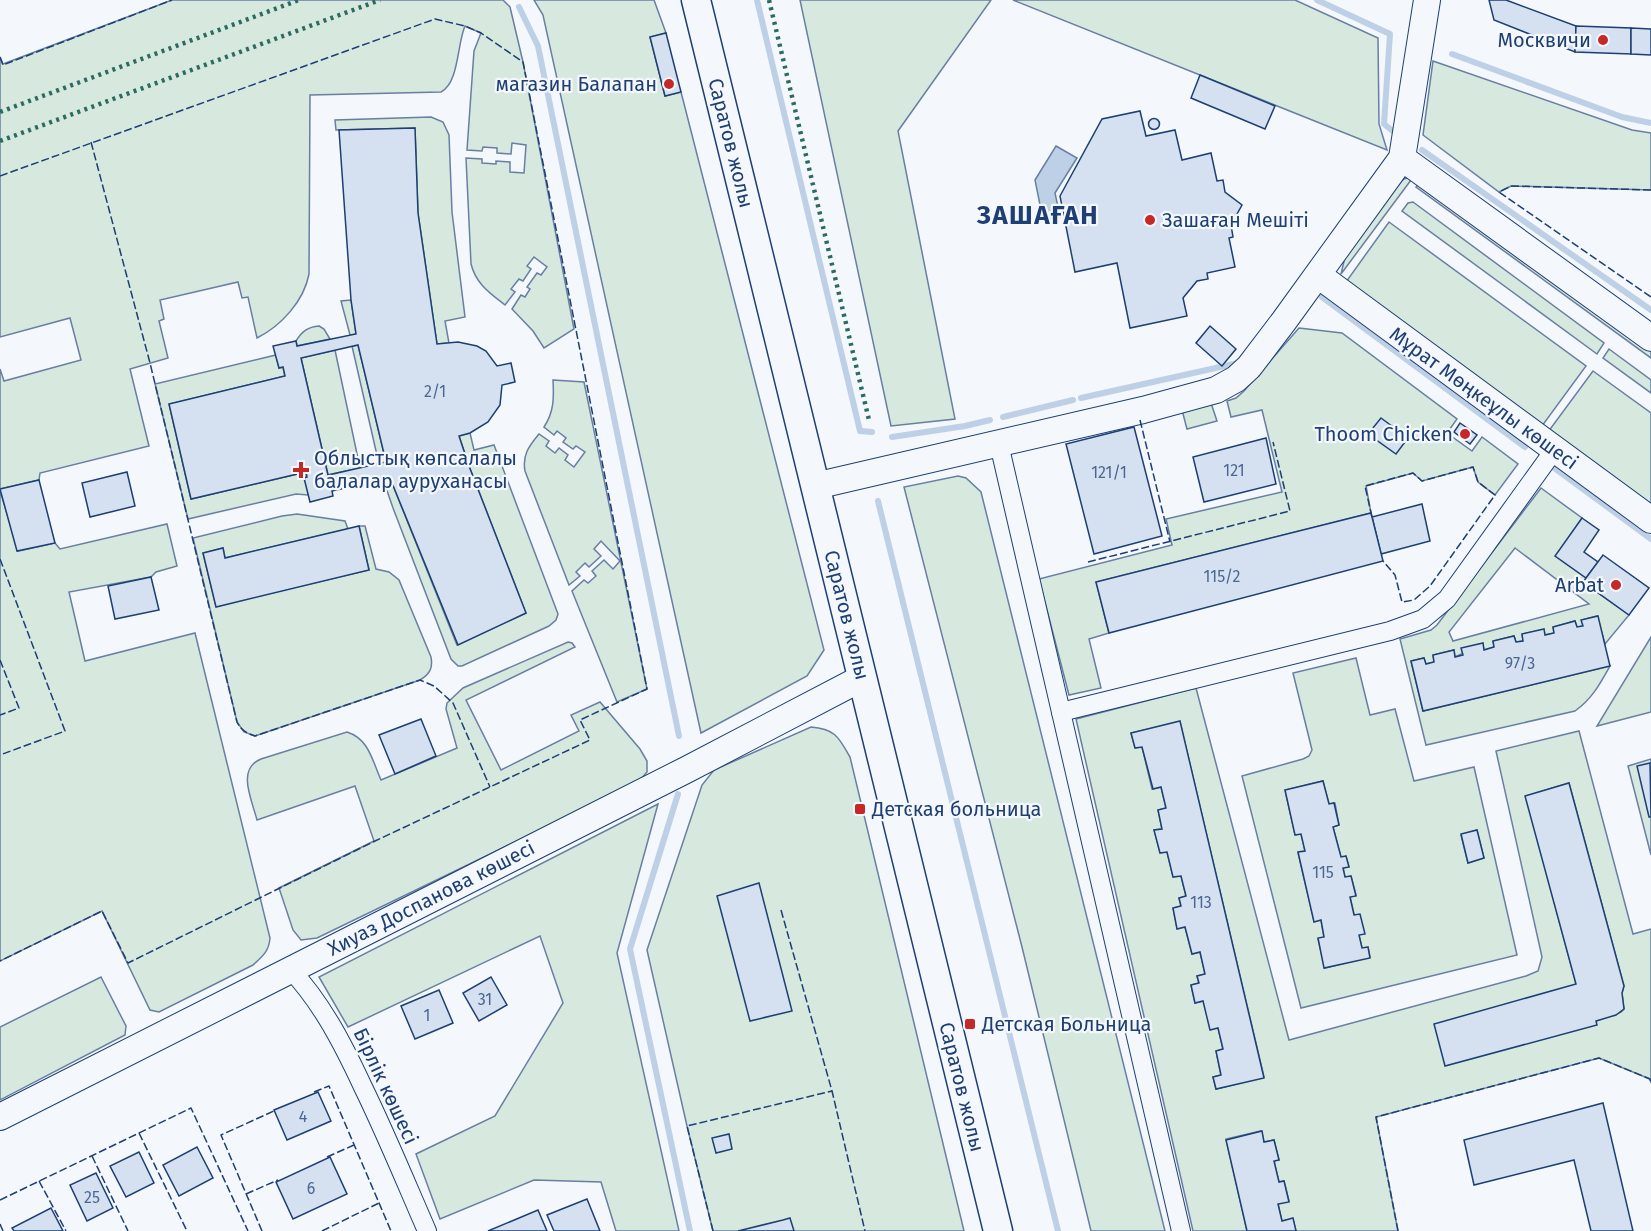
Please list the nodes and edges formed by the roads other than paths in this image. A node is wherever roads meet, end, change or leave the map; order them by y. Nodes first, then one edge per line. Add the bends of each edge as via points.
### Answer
1 (677, 0) edge
2 (696, 0) edge
3 (1427, 0) edge
4 (1402, 158) junction
5 (1318, 275) junction
6 (1651, 338) edge
7 (999, 444) junction
8 (1555, 449) junction
9 (815, 486) junction
10 (1651, 520) edge
11 (854, 682) junction
12 (1060, 712) junction
13 (290, 969) junction
14 (0, 1118) edge
15 (427, 1231) edge
16 (979, 1231) edge
17 (998, 1231) edge
18 (1181, 1231) edge

1 - 11 main road, Саратов жолы
2 - 9 main road, Саратов жолы
3 - 4 main road
4 - 5 main road
4 - 6 main road
5 - 7 main road via 1249,367 1223,387
5 - 8 main road, Мұрат Мөңкеұлы көшесі
7 - 9 main road
7 - 12 street
8 - 10 main road, Мұрат Мөңкеұлы көшесі
8 - 12 street via 1447,599 1424,619 1390,631
9 - 11 main road, Саратов жолы
11 - 13 main road, Хиуаз Доспанова көшесі
11 - 16 main road, Саратов жолы
11 - 17 main road, Саратов жолы
12 - 18 street
13 - 14 main road, Хиуаз Доспанова көшесі
13 - 15 street, Бірлік көшесі via 306,986 341,1042

